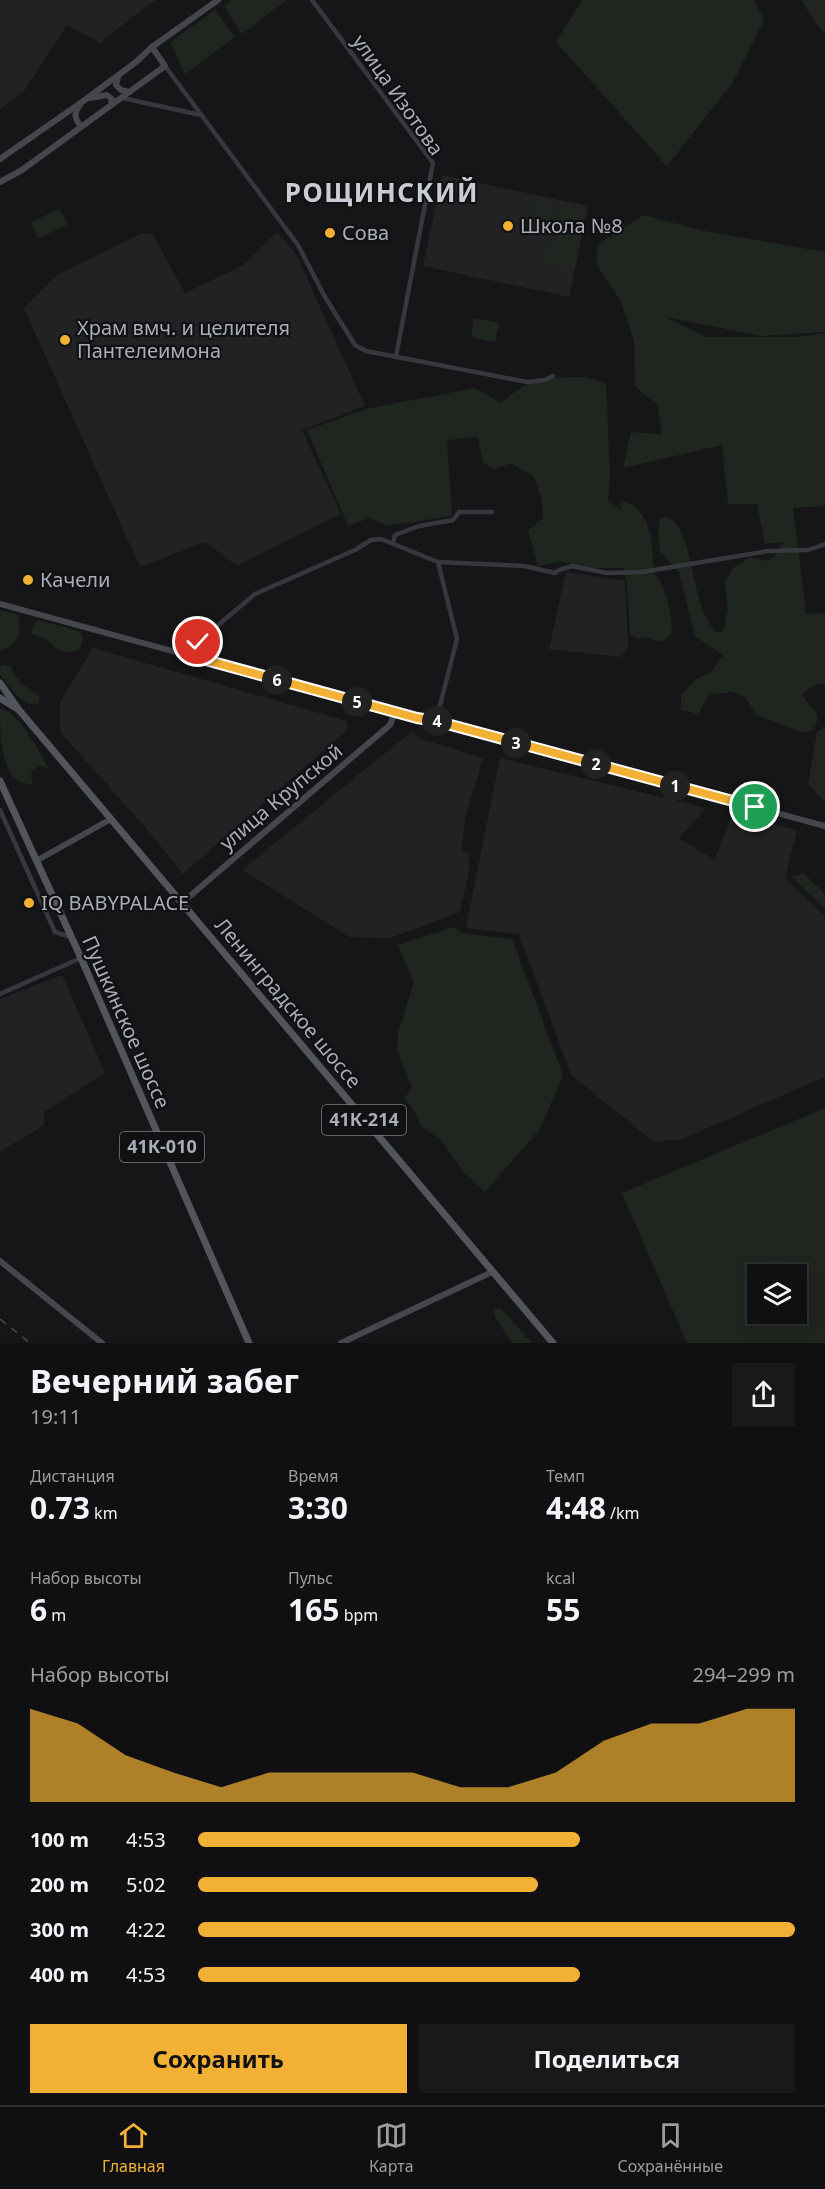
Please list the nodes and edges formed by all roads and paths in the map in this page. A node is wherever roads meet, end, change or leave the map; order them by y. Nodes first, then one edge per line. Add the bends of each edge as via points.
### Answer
1 (218, 0) edge
2 (312, 0) edge
3 (152, 47) junction
4 (165, 66) junction
5 (120, 74) junction
6 (129, 92) junction
7 (121, 98) junction
8 (84, 100) junction
9 (111, 105) junction
10 (201, 115) junction
11 (81, 127) junction
12 (0, 159) edge
13 (0, 182) edge
14 (396, 356) junction
15 (553, 376) dead end
16 (492, 512) dead end
17 (393, 543) junction
18 (825, 544) edge
19 (438, 562) junction
20 (0, 604) edge
21 (191, 656) junction
22 (0, 683) edge
23 (0, 698) edge
24 (19, 710) junction
25 (395, 712) junction
26 (436, 721) junction
27 (0, 781) edge
28 (0, 810) edge
29 (111, 819) junction
30 (825, 826) edge
31 (36, 861) junction
32 (183, 902) junction
33 (71, 937) junction
34 (81, 958) junction
35 (0, 994) edge
36 (0, 1261) edge
37 (492, 1272) junction
38 (102, 1343) edge
39 (249, 1343) edge
40 (341, 1343) edge
41 (553, 1343) edge

1 - 3 street
2 - 14 street, улица Изотова via 433,163
3 - 4 street
3 - 5 street
4 - 6 street
4 - 10 street
5 - 6 street via 116,85
5 - 8 street
6 - 7 street
7 - 9 street
7 - 10 street
8 - 9 street via 107,95 112,99
8 - 11 street via 75,113
8 - 12 street
9 - 11 street
10 - 14 street via 298,245 354,345
11 - 13 street
14 - 15 street via 527,382
16 - 17 street via 459,512 453,520 395,535
17 - 19 street
17 - 21 street via 371,540 255,594 198,642
18 - 19 street via 808,550 768,551 642,572 607,573 572,566 555,573 524,566
19 - 26 street via 457,639
20 - 21 street
21 - 25 street
22 - 24 main road, Ленинградское шоссе / 41К-214
23 - 24 main road
24 - 29 main road, Ленинградское шоссе / 41К-214
25 - 26 street
25 - 32 street, улица Крупской via 390,725
26 - 30 street
27 - 31 main road, Пушкинское шоссе / 41К-010
28 - 33 street via 55,932
29 - 31 street
29 - 32 main road, Ленинградское шоссе / 41К-214
31 - 33 main road, Пушкинское шоссе / 41К-010
32 - 37 main road, Ленинградское шоссе / 41К-214
33 - 34 main road, Пушкинское шоссе / 41К-010
34 - 35 street
34 - 39 main road, Пушкинское шоссе / 41К-010
36 - 38 street
37 - 40 street
37 - 41 main road, Ленинградское шоссе / 41К-214

